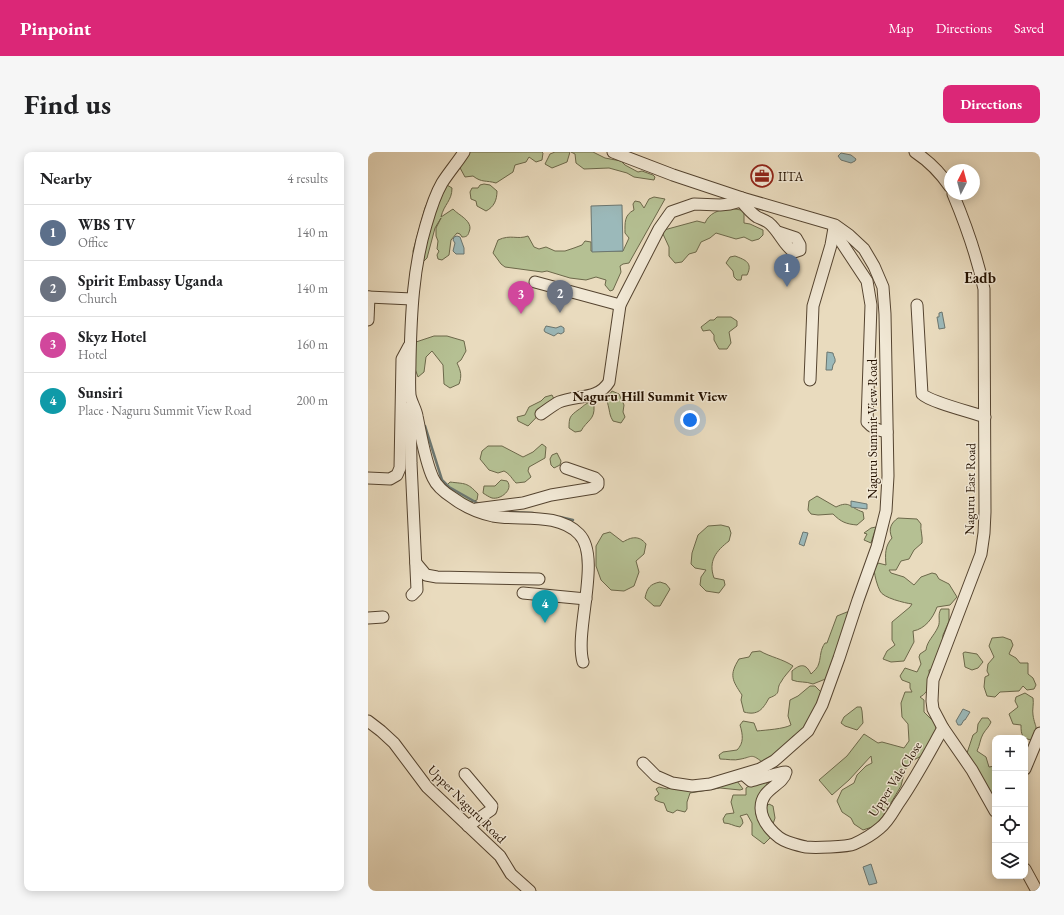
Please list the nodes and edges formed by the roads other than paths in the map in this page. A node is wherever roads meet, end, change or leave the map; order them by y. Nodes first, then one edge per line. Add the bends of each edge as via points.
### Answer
1 (464, 152) edge
2 (613, 152) edge
3 (915, 152) edge
4 (453, 168) junction
5 (441, 170) dead end
6 (944, 178) edge
7 (741, 199) junction
8 (956, 200) edge
9 (834, 228) junction
10 (778, 232) dead end
11 (536, 282) dead end
12 (369, 297) edge
13 (412, 299) junction
14 (620, 305) junction
15 (917, 305) dead end
16 (368, 320) edge
17 (410, 342) junction
18 (810, 380) dead end
19 (410, 396) junction
20 (541, 414) dead end
21 (985, 417) junction
22 (887, 432) junction
23 (566, 468) dead end
24 (368, 478) edge
25 (472, 510) junction
26 (416, 563) junction
27 (540, 579) dead end
28 (523, 592) dead end
29 (412, 595) dead end
30 (586, 599) junction
31 (383, 617) dead end
32 (368, 618) edge
33 (583, 662) dead end
34 (368, 721) edge
35 (943, 728) junction
36 (1040, 733) edge
37 (1028, 762) edge
38 (643, 763) dead end
39 (465, 774) dead end
40 (744, 775) junction
41 (993, 807) edge
42 (468, 826) junction
43 (1028, 874) edge
44 (530, 891) edge
45 (1037, 891) edge

1 - 4 street
2 - 7 street, Naguru Summit View Road
3 - 6 street
4 - 5 street
4 - 13 street via 441,185 426,224
7 - 9 street, Naguru Summit View Road
7 - 10 street via 752,213
7 - 14 street via 730,204 694,204 671,212 659,229
8 - 21 street, Naguru East Road via 979,265 984,289
9 - 18 street via 813,306
9 - 22 street, Naguru Summit View Road via 849,235 864,249 883,287
9 - 22 street via 867,281 870,305 867,422 876,430
11 - 14 street
12 - 13 street
12 - 16 street
13 - 17 street
14 - 20 street via 609,382 606,387 588,397 558,402
15 - 21 street via 922,394 934,401
17 - 19 street
17 - 24 street via 402,359 400,468 397,475 390,479
19 - 25 street via 433,478 448,495
19 - 26 street
21 - 35 street, Naguru East Road via 985,512 981,554 934,680 933,709
22 - 40 street, Naguru Summit View Road via 886,511 877,547 822,705 808,732 794,745 760,770
23 - 25 street via 595,478 598,485 522,503
25 - 30 street via 494,516 544,519 565,524 579,534 585,543 588,557
26 - 27 street via 426,575 437,577
26 - 29 street via 417,590
28 - 30 street
30 - 33 street via 580,640
31 - 32 street
34 - 42 street, Upper Naguru Road via 394,743 427,786
35 - 40 street, Upper Vale Close via 889,818 870,836 853,844 807,847 784,840 768,826 761,808 768,792 785,777 786,772 751,781
35 - 41 street, Naguru East Road via 972,770
36 - 37 street
38 - 40 street, Naguru Summit View Road via 656,776 672,783 692,786
39 - 42 street via 492,806 491,810
42 - 44 street, Upper Naguru Road via 500,856 511,874
43 - 45 street

